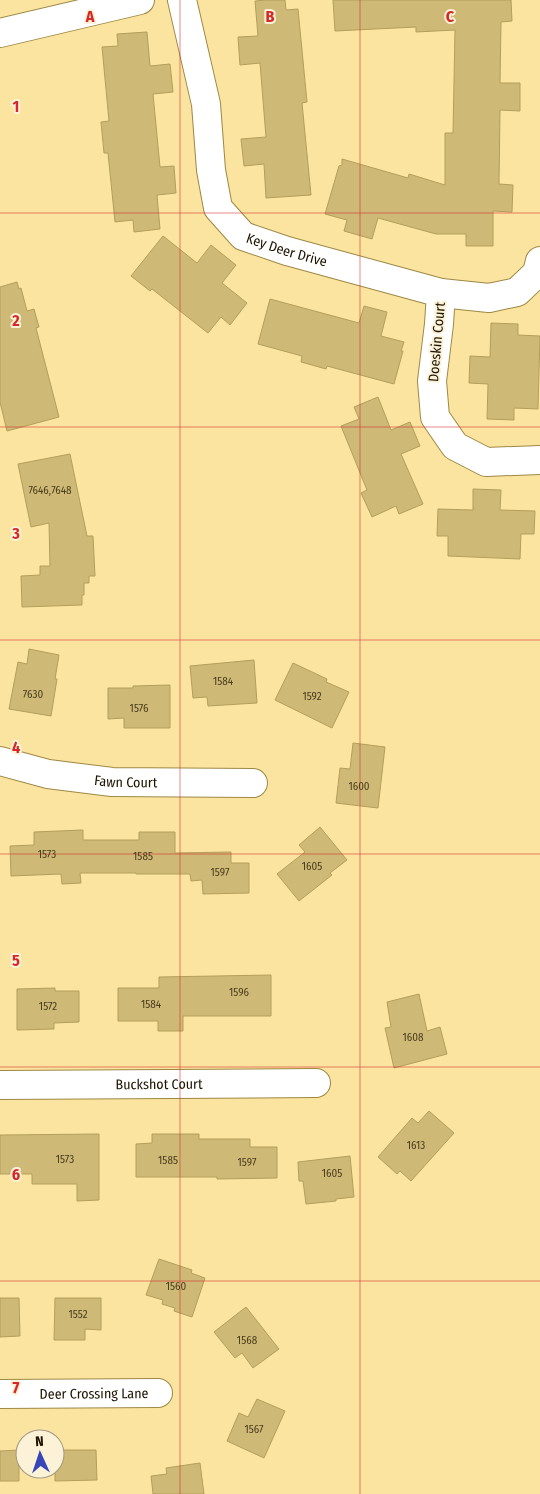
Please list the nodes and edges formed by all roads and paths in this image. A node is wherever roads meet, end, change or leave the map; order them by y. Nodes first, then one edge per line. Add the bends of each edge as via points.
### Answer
1 (140, 0) edge
2 (182, 0) edge
3 (0, 33) edge
4 (538, 267) edge
5 (441, 293) junction
6 (540, 460) edge
7 (0, 761) edge
8 (253, 783) dead end
9 (316, 1084) dead end
10 (0, 1085) edge
11 (158, 1393) dead end
12 (0, 1394) edge

1 - 3 street
2 - 5 street, Key Deer Drive via 206,104 210,170 218,208 243,236 287,252
4 - 5 street, Key Deer Drive via 517,292 489,298
5 - 6 street, Doeskin Court via 432,381 435,416 455,446 486,462
7 - 8 street, Fawn Court via 48,774 112,782
9 - 10 street, Buckshot Court
11 - 12 street, Deer Crossing Lane

